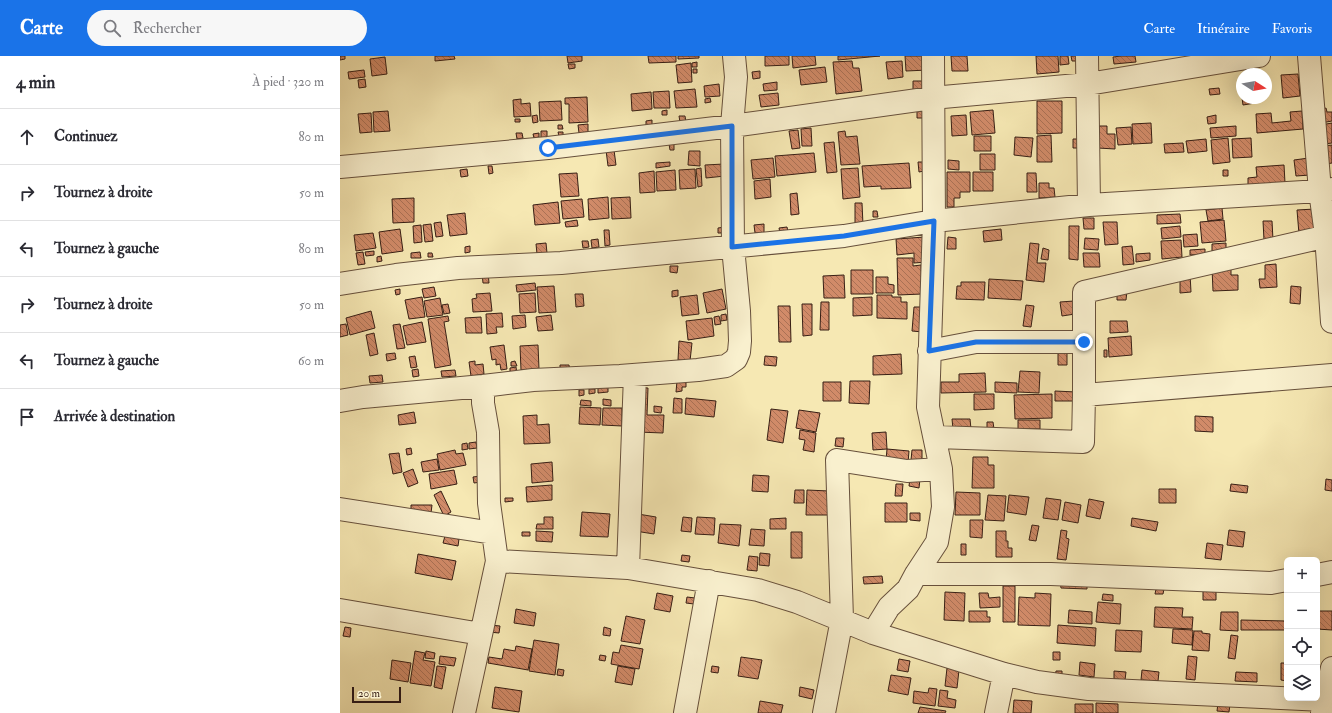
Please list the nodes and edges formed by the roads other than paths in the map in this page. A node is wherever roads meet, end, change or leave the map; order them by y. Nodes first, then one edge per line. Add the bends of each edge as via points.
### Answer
1 (734, 56) edge
2 (933, 56) edge
3 (1087, 56) edge
4 (1259, 56) edge
5 (1308, 56) edge
6 (1088, 84) junction
7 (932, 98) junction
8 (732, 126) junction
9 (340, 167) edge
10 (1326, 190) edge
11 (1089, 205) junction
12 (934, 221) junction
13 (1329, 235) edge
14 (732, 247) junction
15 (340, 284) edge
16 (1332, 322) edge
17 (1084, 342) junction
18 (929, 351) junction
19 (635, 375) junction
20 (1332, 375) edge
21 (483, 386) junction
22 (1084, 395) junction
23 (340, 401) edge
24 (936, 437) junction
25 (941, 469) junction
26 (340, 509) edge
27 (493, 533) junction
28 (497, 561) junction
29 (628, 568) junction
30 (1332, 572) edge
31 (916, 574) junction
32 (1320, 574) edge
33 (709, 581) junction
34 (1284, 581) edge
35 (340, 610) edge
36 (842, 619) junction
37 (873, 633) junction
38 (481, 634) junction
39 (1332, 668) edge
40 (1004, 674) junction
41 (1323, 707) edge
42 (464, 713) edge
43 (685, 713) edge
44 (824, 713) edge
45 (996, 713) edge

1 - 8 street via 736,77
2 - 7 street
3 - 6 street
4 - 6 street
5 - 10 street
6 - 7 street
6 - 11 street
7 - 8 street
7 - 12 street
8 - 9 street via 548,148
8 - 14 street
10 - 11 street
10 - 13 street
11 - 12 street
12 - 14 street via 844,236
12 - 18 street
13 - 16 street
13 - 17 street via 1084,292
14 - 15 street via 561,263 458,268
14 - 19 street via 739,311 740,341 736,359 726,366
17 - 18 street via 976,342
17 - 22 street
18 - 24 street via 928,407
19 - 21 street via 533,380
19 - 29 street
20 - 22 street
21 - 23 street
21 - 27 street
22 - 24 street via 1083,442
24 - 25 street
25 - 31 street via 943,507 937,542
25 - 36 street via 907,471 837,460
26 - 27 street
27 - 28 street
28 - 29 street
28 - 38 street
29 - 33 street
30 - 32 street
31 - 34 street via 1051,574 1271,583
31 - 37 street via 908,589 889,607
33 - 36 street via 758,590
33 - 43 street
35 - 38 street
36 - 37 street
36 - 44 street
37 - 40 street
38 - 42 street
39 - 41 street
40 - 41 street via 1036,682 1089,689
40 - 45 street

